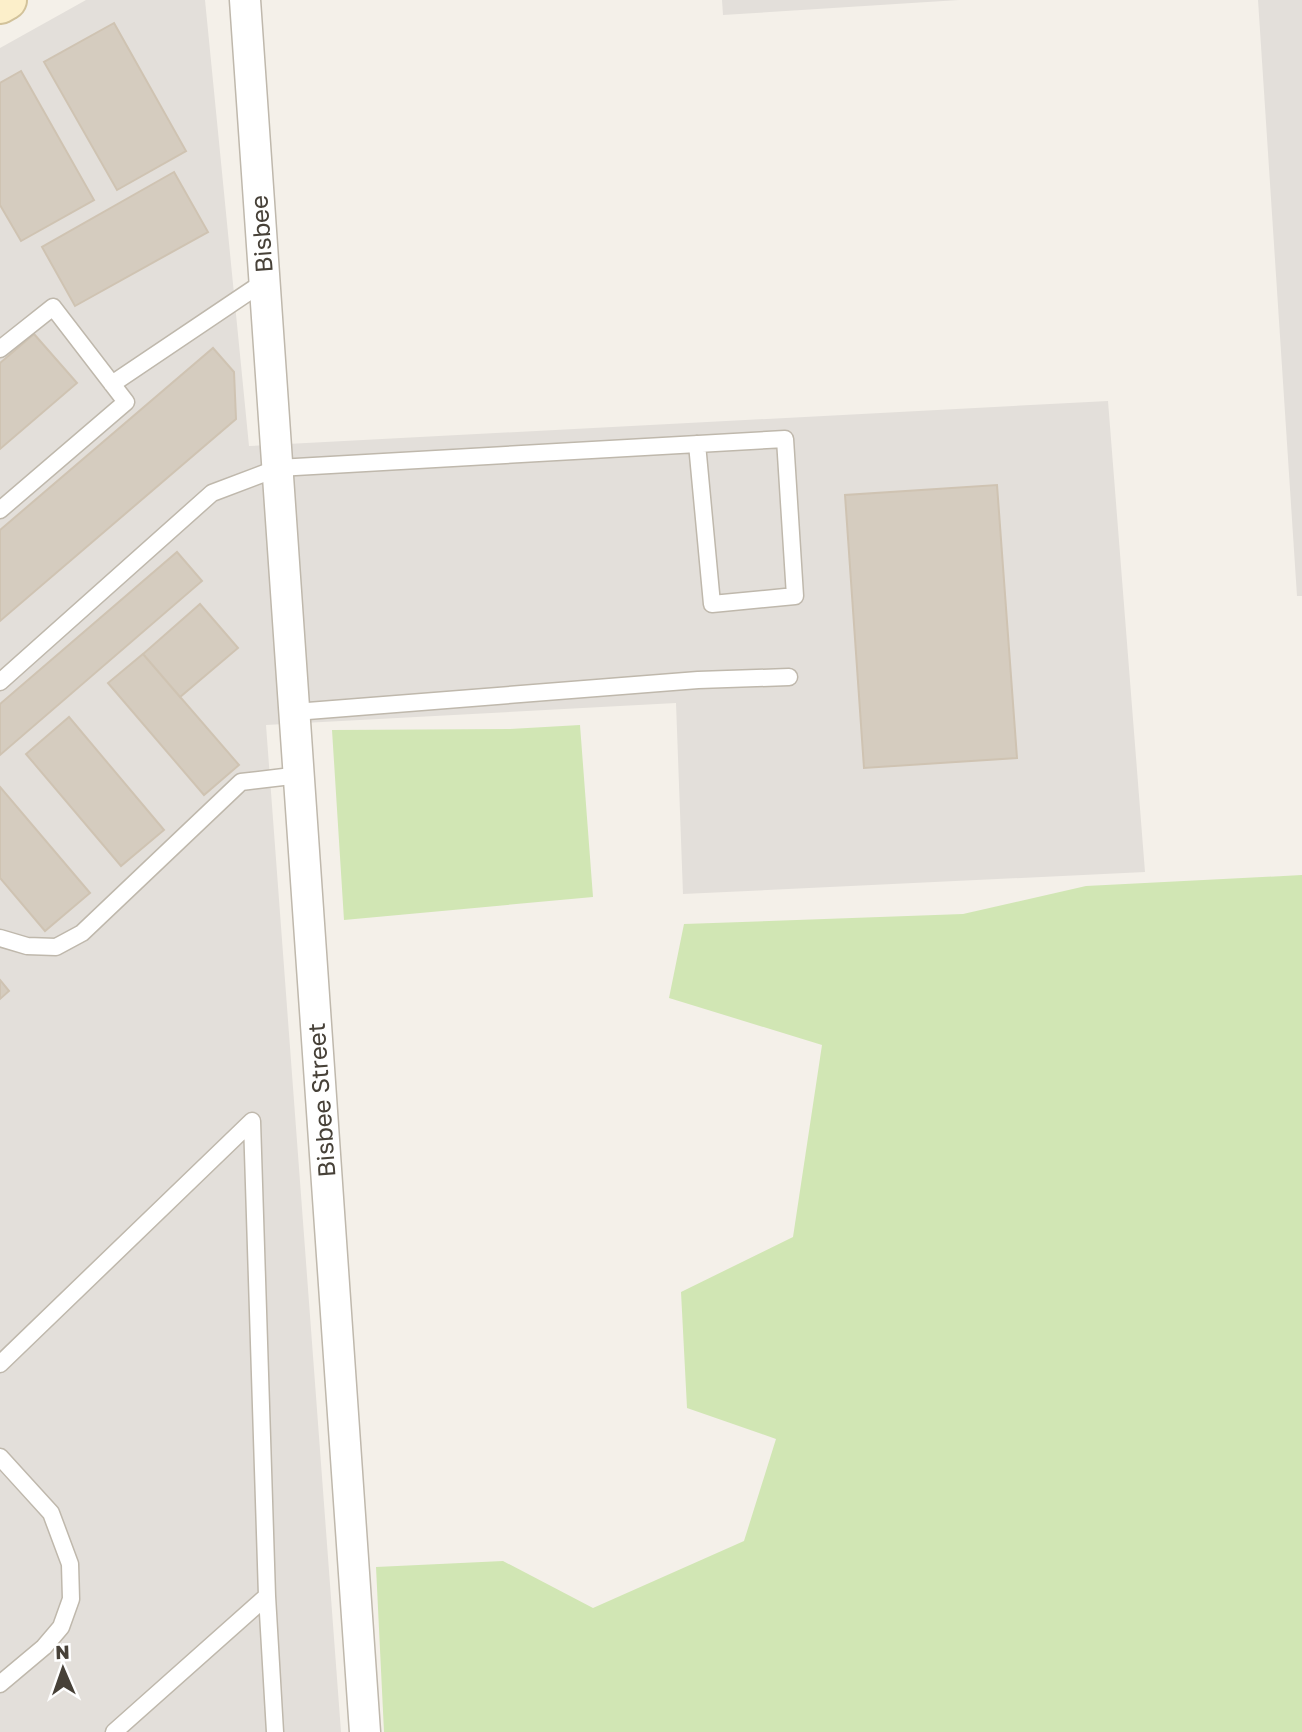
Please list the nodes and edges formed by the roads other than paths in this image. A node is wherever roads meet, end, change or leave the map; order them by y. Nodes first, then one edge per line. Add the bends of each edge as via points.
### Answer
1 (7, 0) edge
2 (245, 0) edge
3 (0, 4) edge
4 (265, 281) junction
5 (0, 349) edge
6 (112, 384) junction
7 (697, 444) junction
8 (278, 468) junction
9 (0, 510) edge
10 (789, 677) dead end
11 (0, 682) edge
12 (295, 712) junction
13 (299, 775) junction
14 (0, 938) edge
15 (0, 1364) edge
16 (0, 1457) edge
17 (267, 1596) junction
18 (0, 1684) edge
19 (114, 1732) edge
20 (275, 1732) edge
21 (365, 1732) edge

1 - 3 main road
2 - 4 street, Bisbee
4 - 6 lane
4 - 8 street, Bisbee
5 - 6 lane via 53,307
6 - 9 lane via 126,402
7 - 7 lane via 785,439 795,596 712,604
7 - 8 lane
8 - 11 lane via 212,493
8 - 12 street, Bisbee Street
10 - 12 lane
12 - 13 street, Bisbee Street
13 - 14 lane via 241,782 82,933 56,947 27,946
13 - 21 street, Bisbee Street
15 - 17 lane via 252,1121
16 - 18 lane via 51,1513 70,1564 71,1599 53,1637
17 - 19 lane
17 - 20 lane

